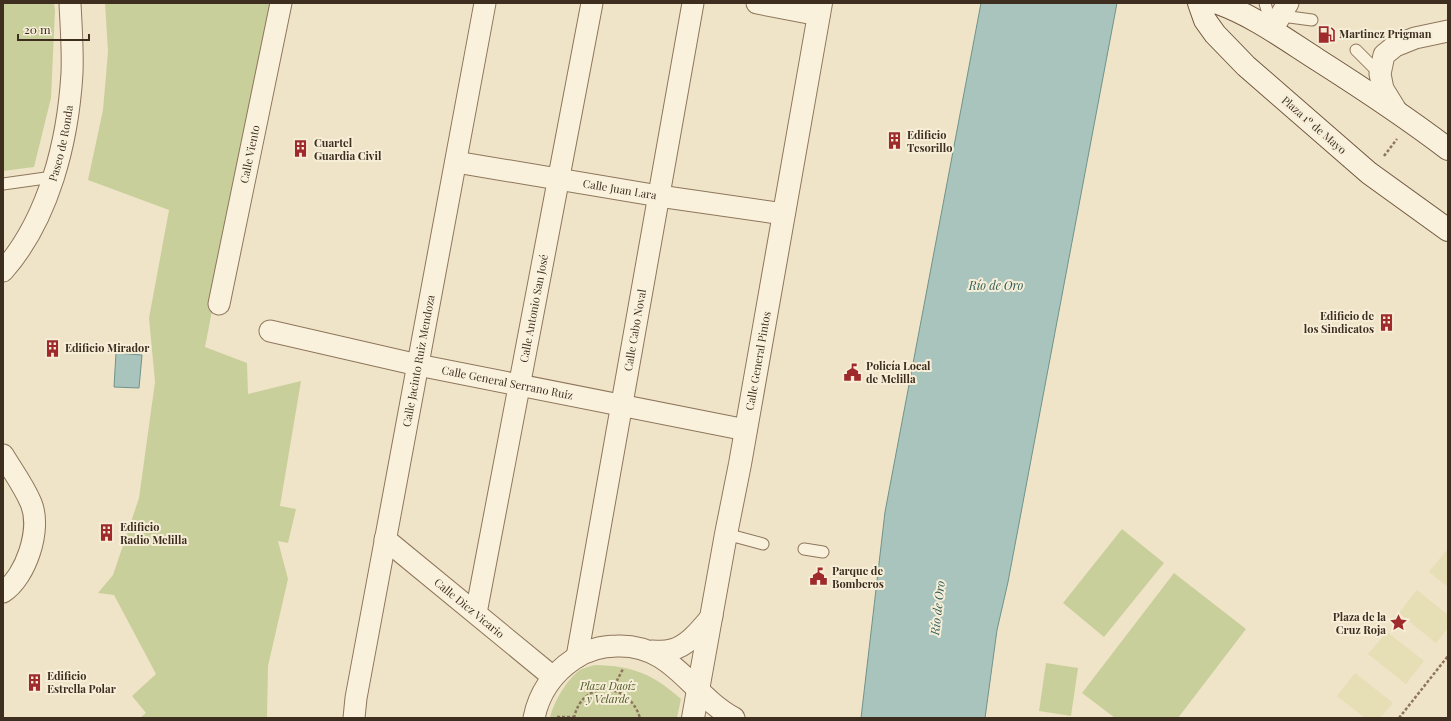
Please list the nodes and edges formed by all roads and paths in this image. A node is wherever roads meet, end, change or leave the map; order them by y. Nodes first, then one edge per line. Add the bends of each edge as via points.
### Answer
1 (70, 3) edge
2 (281, 3) edge
3 (485, 3) edge
4 (592, 3) edge
5 (693, 3) edge
6 (757, 3) edge
7 (1198, 3) edge
8 (1218, 3) edge
9 (1265, 3) edge
10 (820, 9) edge
11 (1281, 16) edge
12 (1312, 20) dead end
13 (1448, 31) edge
14 (1356, 50) dead end
15 (1380, 74) junction
16 (1396, 110) junction
17 (1448, 149) edge
18 (456, 162) junction
19 (53, 177) junction
20 (558, 179) junction
21 (3, 184) edge
22 (659, 196) junction
23 (784, 214) junction
24 (1448, 230) edge
25 (3, 271) edge
26 (219, 304) dead end
27 (270, 331) dead end
28 (418, 365) junction
29 (518, 385) junction
30 (622, 405) junction
31 (746, 430) junction
32 (3, 455) edge
33 (726, 534) junction
34 (385, 539) junction
35 (763, 544) dead end
36 (804, 549) dead end
37 (823, 552) dead end
38 (3, 592) edge
39 (476, 613) junction
40 (712, 616) junction
41 (652, 651) junction
42 (1448, 656) edge
43 (577, 657) junction
44 (553, 677) junction
45 (698, 690) junction
46 (354, 718) edge
47 (534, 718) edge
48 (574, 718) edge
49 (640, 718) edge
50 (693, 718) edge
51 (734, 718) edge
52 (1399, 718) edge

1 - 19 street, Paseo de Ronda via 72,72 68,111
2 - 26 street, Calle Viento
3 - 18 street, Calle Jacinto Ruiz Mendoza
4 - 20 street, Calle Antonio San José
5 - 22 street, Calle Cabo Noval
6 - 10 street
7 - 24 street, Plaza 1º de Mayo via 1205,20 1215,34 1246,66 1369,173
8 - 11 street via 1235,9
9 - 11 lane
10 - 23 street, Calle General Pintos
11 - 12 lane
11 - 16 street
13 - 15 street via 1415,38 1394,46 1384,55
14 - 15 lane
15 - 16 street via 1383,89
16 - 17 street
18 - 20 street, Calle Juan Lara
18 - 28 street, Calle Jacinto Ruiz Mendoza
19 - 21 lane
19 - 25 street, Paseo de Ronda via 29,233
20 - 22 street, Calle Juan Lara
20 - 29 street, Calle Antonio San José
22 - 23 street, Calle Juan Lara
22 - 30 street, Calle Cabo Noval
23 - 31 street, Calle General Pintos
27 - 28 street, Calle General Serrano Ruiz
28 - 29 street, Calle General Serrano Ruiz
28 - 34 street, Calle Jacinto Ruiz Mendoza
29 - 30 street, Calle General Serrano Ruiz
29 - 39 street, Calle Antonio San José
30 - 31 street, Calle General Serrano Ruiz
30 - 43 street, Calle Cabo Noval
31 - 33 street, Calle General Pintos
32 - 38 street via 32,504 35,524 30,550 21,574
33 - 35 lane
33 - 40 street, Calle General Pintos
34 - 39 street, Calle Diez Vicario
34 - 46 street, Calle Jacinto Ruiz Mendoza
36 - 37 lane
39 - 44 street, Calle Diez Vicario
40 - 41 street via 686,643 671,650
40 - 45 street, Calle General Pintos
41 - 43 street via 633,646 612,646 589,651
41 - 45 street via 679,671
42 - 52 path
43 - 44 street
44 - 47 street via 538,702
45 - 50 street, Calle General Pintos
45 - 51 street via 716,707
48 - 49 path via 583,699 602,689 617,691 631,700

